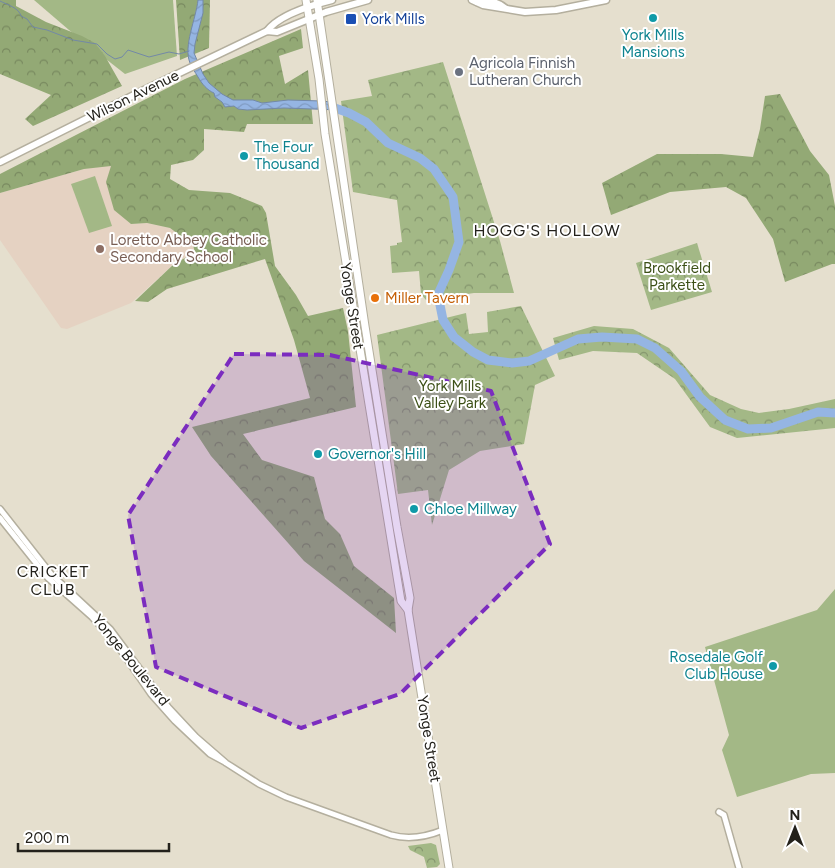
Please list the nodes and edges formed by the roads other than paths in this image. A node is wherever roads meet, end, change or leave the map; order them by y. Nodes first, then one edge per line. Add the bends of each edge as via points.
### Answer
1 (332, 0) edge
2 (368, 0) edge
3 (606, 0) edge
4 (475, 1) edge
5 (318, 2) edge
6 (306, 4) edge
7 (320, 14) junction
8 (308, 18) junction
9 (267, 32) junction
10 (0, 162) edge
11 (0, 510) edge
12 (0, 518) edge
13 (408, 610) junction
14 (226, 763) junction
15 (719, 812) dead end
16 (443, 830) junction
17 (449, 868) edge
18 (739, 868) edge

1 - 5 main road, Wilson Avenue
2 - 7 main road, Wilson Avenue
3 - 4 main road via 585,6 525,12 482,6
5 - 6 main road, Wilson Avenue
5 - 7 main road, Yonge Street
6 - 8 main road, Yonge Street
6 - 9 main road, Wilson Avenue via 272,24
7 - 8 main road, Wilson Avenue
7 - 13 main road, Yonge Street via 367,340 410,598
8 - 9 main road, Wilson Avenue via 277,32
8 - 13 main road, Yonge Street via 401,601
9 - 10 main road, Wilson Avenue
11 - 14 street, Yonge Boulevard via 51,574 110,629 168,707
12 - 14 street, Yonge Boulevard via 48,578 92,617 114,642 175,721 210,754
13 - 16 main road, Yonge Street
14 - 16 street, Yonge Boulevard via 286,797 391,835 409,838
15 - 18 street via 724,815
16 - 17 main road, Yonge Street

